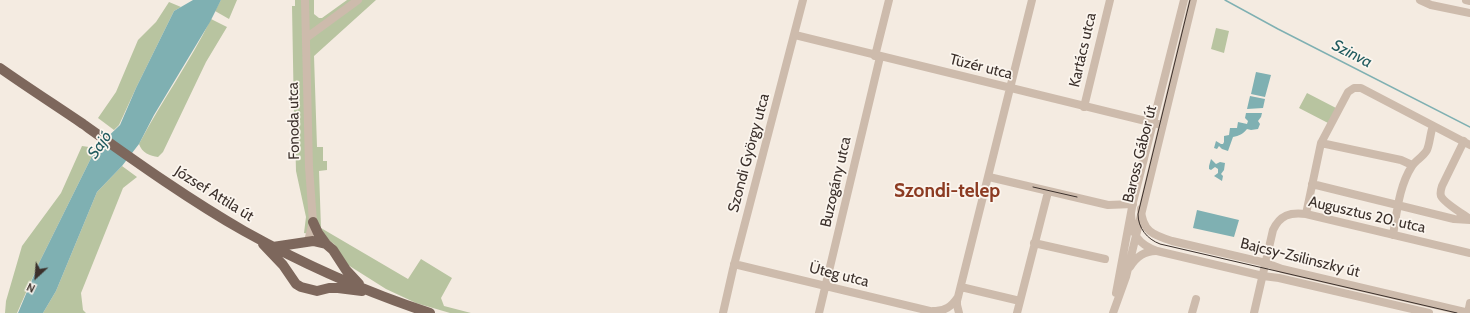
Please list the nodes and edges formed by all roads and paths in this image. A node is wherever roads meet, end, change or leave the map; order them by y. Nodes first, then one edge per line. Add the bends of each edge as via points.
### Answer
1 (305, 0) edge
2 (358, 0) edge
3 (803, 0) edge
4 (888, 0) edge
5 (1032, 0) edge
6 (1110, 0) edge
7 (1184, 0) edge
8 (1193, 0) edge
9 (1420, 0) edge
10 (1466, 0) edge
11 (1470, 1) edge
12 (1470, 13) edge
13 (795, 35) junction
14 (306, 38) junction
15 (878, 56) junction
16 (0, 68) edge
17 (1010, 89) junction
18 (1084, 107) junction
19 (1158, 124) junction
20 (1433, 126) junction
21 (1321, 143) junction
22 (1467, 143) edge
23 (1412, 165) junction
24 (989, 177) junction
25 (1312, 184) junction
26 (1048, 192) junction
27 (1133, 204) junction
28 (1398, 205) junction
29 (1141, 209) junction
30 (1131, 214) junction
31 (1306, 214) junction
32 (1470, 219) edge
33 (313, 222) junction
34 (1393, 235) junction
35 (258, 239) junction
36 (1136, 240) junction
37 (306, 242) junction
38 (1172, 242) junction
39 (1034, 243) junction
40 (326, 244) junction
41 (274, 247) junction
42 (1158, 251) junction
43 (1470, 253) edge
44 (290, 255) junction
45 (1122, 258) junction
46 (1105, 259) dead end
47 (339, 260) junction
48 (1266, 263) junction
49 (734, 264) junction
50 (290, 275) junction
51 (1126, 275) junction
52 (336, 276) junction
53 (1263, 276) junction
54 (826, 286) junction
55 (329, 288) junction
56 (364, 288) junction
57 (960, 290) junction
58 (374, 292) junction
59 (1196, 299) dead end
60 (1020, 301) junction
61 (1470, 303) edge
62 (404, 304) junction
63 (934, 312) edge
64 (410, 313) edge
65 (430, 313) edge
66 (723, 313) edge
67 (819, 313) edge
68 (959, 313) edge
69 (1017, 313) edge
70 (1113, 313) edge
71 (1192, 313) edge
72 (1254, 313) edge
73 (1429, 313) edge
74 (1468, 313) edge

1 - 14 street, Fonoda utca
2 - 14 street
3 - 13 street, Szondi György utca
4 - 15 street, Buzogány utca
5 - 17 street
6 - 18 street, Kartács utca
7 - 19 street, Baross Gábor út
8 - 19 street, Baross Gábor út
9 - 12 street via 1431,5
10 - 11 street
13 - 15 street, Tüzér utca
13 - 49 street, Szondi György utca
14 - 33 street, Fonoda utca
15 - 17 street, Tüzér utca
15 - 54 street, Buzogány utca
16 - 35 main road, József Attila út via 144,167
17 - 18 street, Tüzér utca
17 - 24 street
18 - 19 street, Tüzér utca
19 - 27 street, Baross Gábor út
19 - 29 street, Baross Gábor út
20 - 21 street via 1361,88 1354,88 1348,92
20 - 22 street
20 - 23 street via 1427,149
21 - 23 street via 1401,160
21 - 25 street
22 - 32 street via 1440,193 1441,197
23 - 28 street via 1402,186
24 - 26 street
24 - 57 street
25 - 28 street
25 - 31 street
26 - 27 street via 1108,205
26 - 39 street
27 - 30 street, Baross Gábor út
28 - 32 street via 1454,219
28 - 34 street
29 - 36 street, Baross Gábor út
29 - 38 street, Bajcsy-Zsilinszky út via 1143,221 1148,229
30 - 36 street
30 - 45 street, Baross Gábor út
31 - 34 street, Augusztus 20. utca
31 - 48 street, Augusztus 20. utca via 1290,214 1282,217 1276,224
33 - 37 street, Fonoda utca
33 - 40 main road
34 - 43 street, Augusztus 20. utca
35 - 41 main road, József Attila út
35 - 50 main road
36 - 38 street
36 - 42 street, Bajcsy-Zsilinszky út
36 - 45 street
36 - 51 street, Baross Gábor út
37 - 40 main road via 320,241
37 - 41 main road
37 - 44 main road
38 - 48 street, Bajcsy-Zsilinszky út
39 - 46 street
39 - 60 street
40 - 47 main road
41 - 44 main road, József Attila út
42 - 51 street via 1147,252 1138,257
42 - 53 street, Bajcsy-Zsilinszky út
44 - 50 main road
44 - 52 main road, József Attila út
45 - 70 street, Baross Gábor út
47 - 52 main road
47 - 56 main road
48 - 53 street, Augusztus 20. utca
48 - 74 street, Bajcsy-Zsilinszky út
49 - 54 street, Üteg utca
49 - 66 street, Szondi György utca
50 - 55 main road via 296,284 306,290
51 - 70 street, Baross Gábor út
52 - 55 main road
52 - 56 main road, József Attila út
53 - 72 street, Augusztus 20. utca
53 - 73 street, Bajcsy-Zsilinszky út
54 - 63 street, Üteg utca
54 - 67 street, Buzogány utca
55 - 58 main road
56 - 58 main road, József Attila út
57 - 60 street
57 - 63 street via 950,307
57 - 68 street via 957,305
58 - 62 main road, József Attila út
59 - 71 street
60 - 69 street
61 - 74 street
62 - 64 main road
62 - 65 main road, József Attila út

